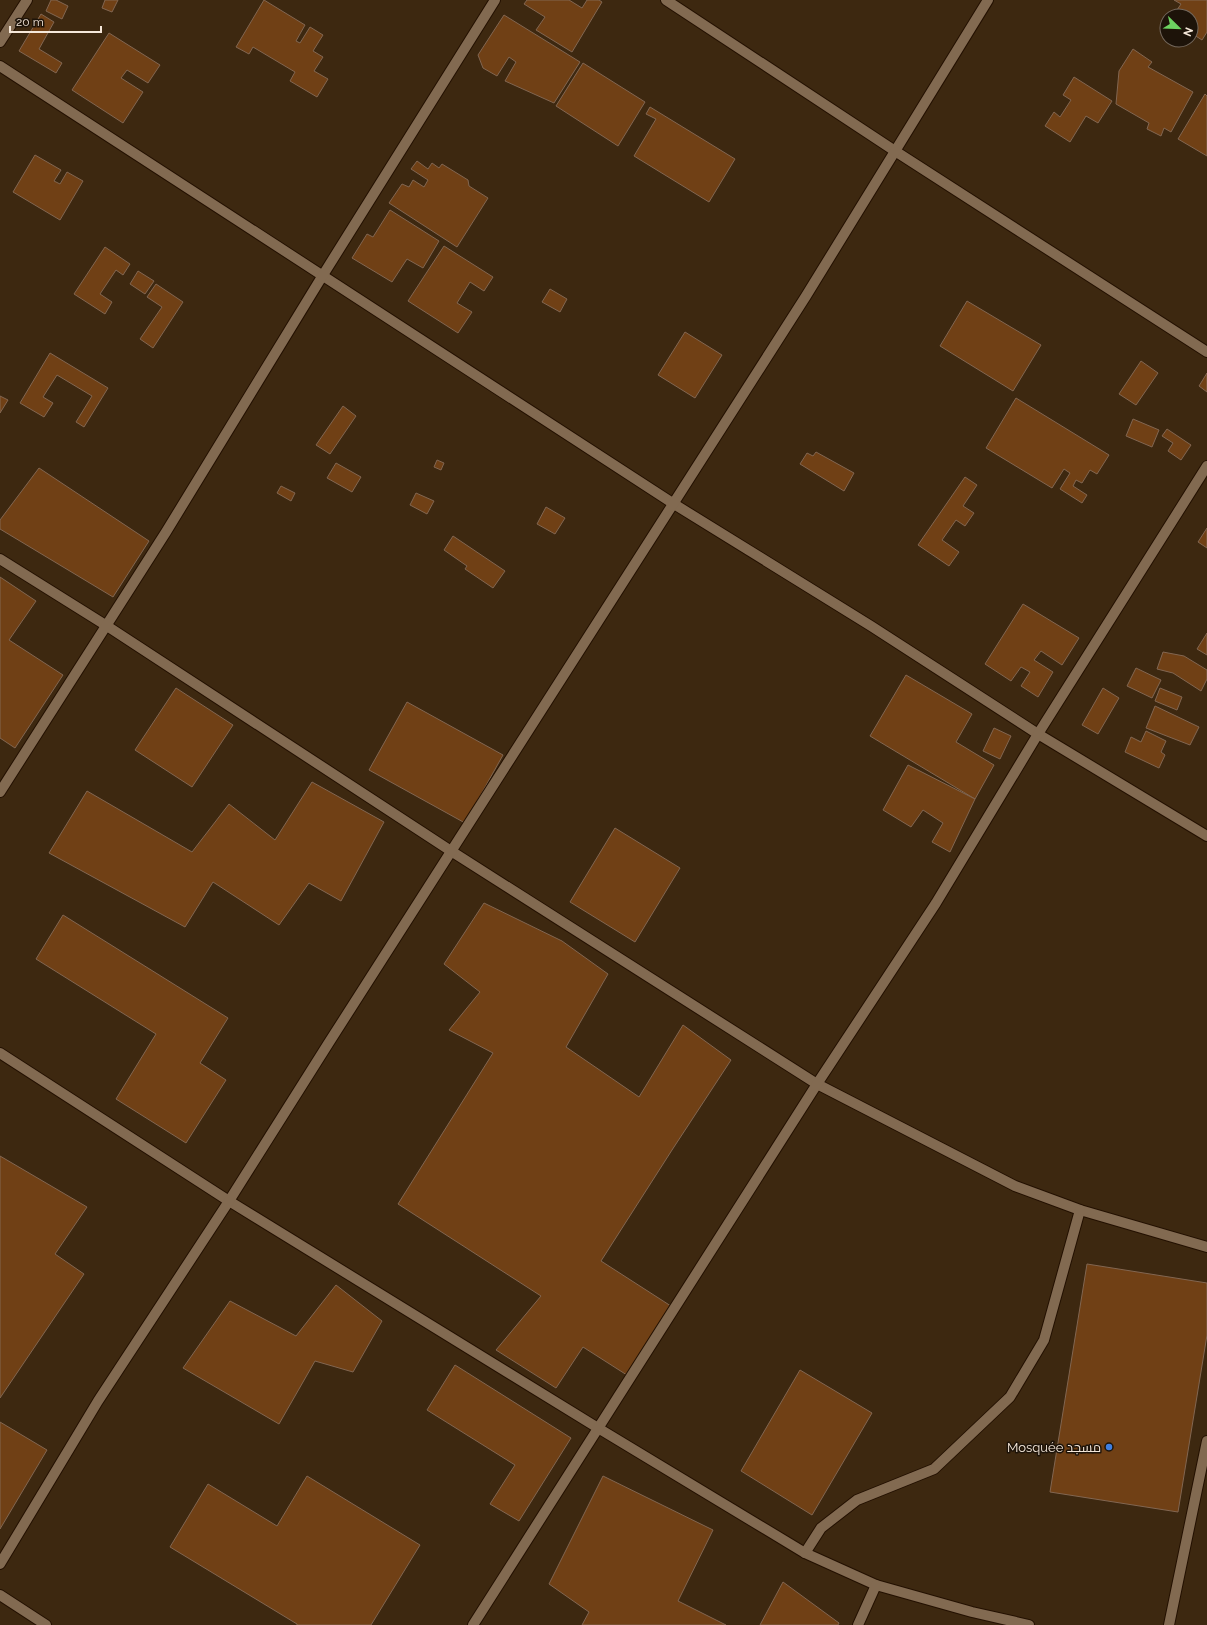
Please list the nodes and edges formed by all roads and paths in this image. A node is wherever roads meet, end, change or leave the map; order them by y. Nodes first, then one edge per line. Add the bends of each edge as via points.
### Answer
1 (27, 0) edge
2 (495, 0) edge
3 (666, 0) edge
4 (988, 0) edge
5 (0, 42) edge
6 (0, 66) edge
7 (895, 151) junction
8 (323, 275) junction
9 (1207, 352) edge
10 (1207, 466) edge
11 (674, 504) junction
12 (0, 559) edge
13 (106, 626) junction
14 (1038, 734) junction
15 (0, 792) edge
16 (1207, 836) edge
17 (451, 851) junction
18 (0, 1053) edge
19 (817, 1084) junction
20 (229, 1201) junction
21 (1080, 1210) junction
22 (1207, 1247) edge
23 (598, 1428) junction
24 (1207, 1441) edge
25 (805, 1553) junction
26 (0, 1564) edge
27 (876, 1585) junction
28 (0, 1595) edge
29 (46, 1625) edge
30 (474, 1625) edge
31 (858, 1625) edge
32 (1029, 1625) edge
33 (1168, 1625) edge

1 - 5 street
2 - 8 street
3 - 7 street
4 - 7 street
6 - 8 street
7 - 9 street
7 - 11 street
8 - 11 street
8 - 13 street via 171,526
10 - 14 street
11 - 14 street via 871,626
11 - 17 street
12 - 13 street
13 - 15 street
13 - 17 street
14 - 16 street
14 - 19 street via 936,903
17 - 19 street
17 - 20 street
18 - 20 street
19 - 21 street via 1015,1186
19 - 23 street
20 - 23 street
20 - 26 street via 98,1401
21 - 22 street
21 - 25 street via 1044,1340 1010,1397 934,1469 857,1500 820,1528
23 - 25 street
23 - 30 street
24 - 33 street
25 - 27 street
27 - 31 street
27 - 32 street
28 - 29 street

